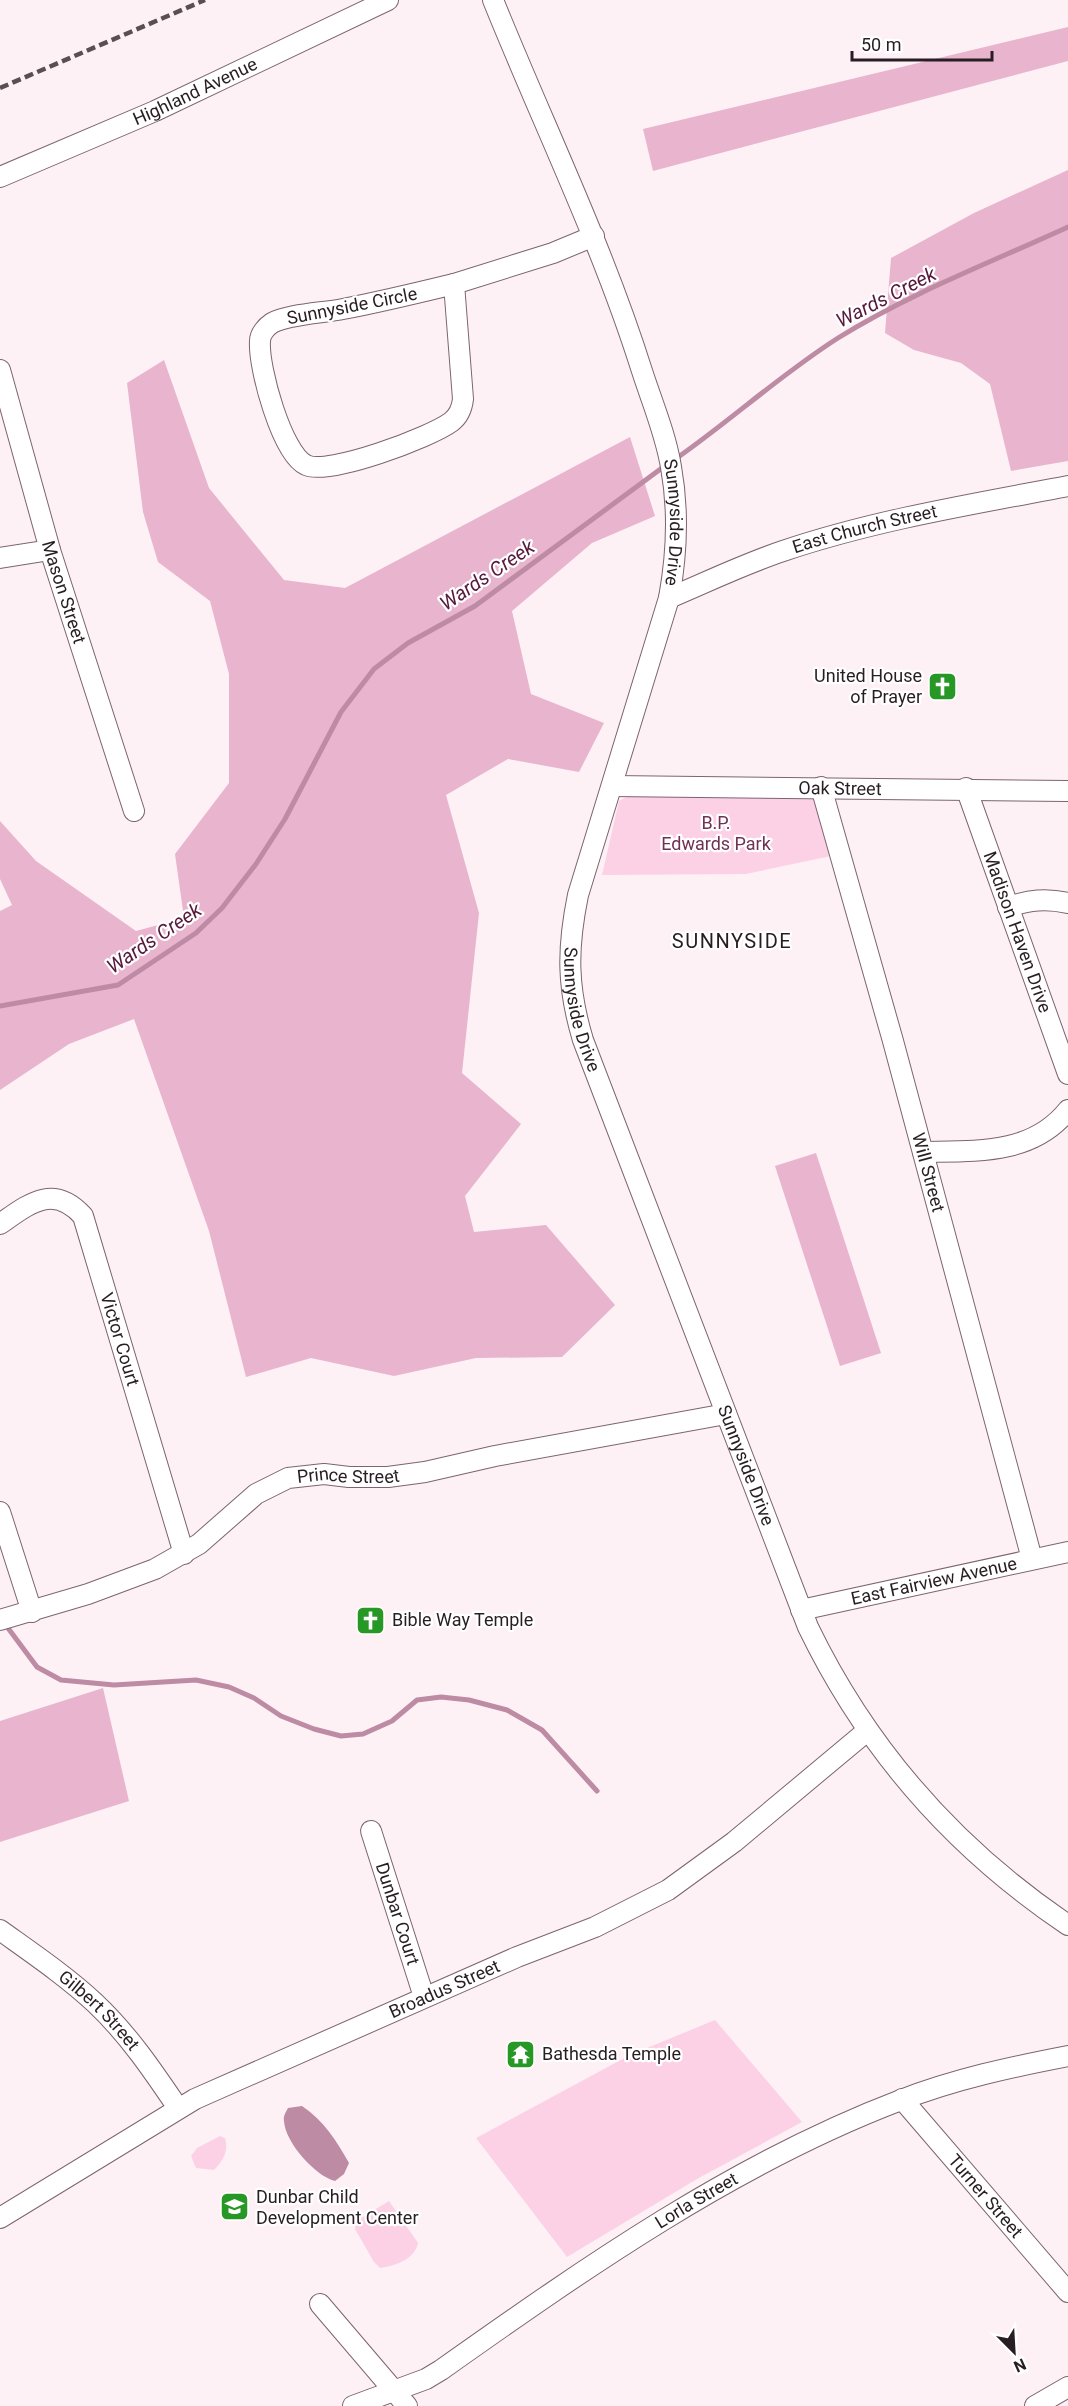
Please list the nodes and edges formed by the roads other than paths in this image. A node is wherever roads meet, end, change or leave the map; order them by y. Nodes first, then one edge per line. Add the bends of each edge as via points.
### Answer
1 (388, 0) edge
2 (494, 0) edge
3 (0, 177) edge
4 (594, 236) junction
5 (454, 284) junction
6 (0, 370) edge
7 (1068, 486) edge
8 (50, 550) junction
9 (0, 558) edge
10 (669, 598) junction
11 (612, 786) junction
12 (821, 787) junction
13 (966, 789) junction
14 (1068, 791) edge
15 (134, 811) dead end
16 (1068, 903) edge
17 (1008, 908) junction
18 (1068, 1074) edge
19 (1068, 1110) edge
20 (923, 1152) junction
21 (0, 1224) edge
22 (726, 1414) junction
23 (0, 1512) edge
24 (1068, 1552) edge
25 (184, 1554) junction
26 (1032, 1559) junction
27 (801, 1610) junction
28 (32, 1611) junction
29 (0, 1620) edge
30 (867, 1731) junction
31 (371, 1830) dead end
32 (1068, 1925) edge
33 (0, 1930) edge
34 (424, 1997) junction
35 (1068, 2056) edge
36 (902, 2099) junction
37 (178, 2108) junction
38 (0, 2218) edge
39 (1068, 2292) edge
40 (320, 2304) dead end
41 (1068, 2387) edge
42 (401, 2399) edge
43 (353, 2406) edge
44 (1035, 2406) edge

1 - 3 street, Highland Avenue via 155,111
2 - 4 street, Sunnyside Drive
4 - 5 street, Sunnyside Circle
4 - 10 street, Sunnyside Drive via 671,465 677,531
5 - 5 street, Sunnyside Circle via 279,321 266,328 260,342 270,397 290,449 301,462 317,469 362,458 398,447 453,421 463,399
6 - 8 street, Mason Street
7 - 10 street, East Church Street via 928,513 815,542 754,562
8 - 9 street
8 - 15 street, Mason Street
10 - 11 street, Sunnyside Drive
11 - 12 street, Oak Street
11 - 22 street, Sunnyside Drive via 570,931 568,968 572,1004
12 - 13 street, Oak Street
12 - 20 street, Will Street
13 - 14 street, Oak Street
13 - 17 street, Madison Haven Drive
16 - 17 street via 1029,900
17 - 18 street, Madison Haven Drive
19 - 20 street via 1043,1134 1020,1143 975,1151
20 - 26 street, Will Street
21 - 25 street, Victor Court via 41,1199 65,1201 83,1216
22 - 25 street, Prince Street via 424,1472 388,1477 324,1474 288,1478 256,1494 215,1533
22 - 27 street, Sunnyside Drive
23 - 28 street
24 - 26 street, East Fairview Avenue
25 - 28 street, Prince Street via 155,1569
26 - 27 street, East Fairview Avenue
27 - 30 street, Sunnyside Drive via 821,1654
28 - 29 street, Prince Street
30 - 32 street, Sunnyside Drive via 950,1830 998,1874
30 - 34 street, Broadus Street via 734,1842 668,1890 595,1927
31 - 34 street, Dunbar Court
33 - 37 street, Gilbert Street via 68,1979 95,2004 151,2068
34 - 37 street, Broadus Street
35 - 36 street, Lorla Street via 996,2070
36 - 39 street, Turner Street
36 - 42 street, Lorla Street via 792,2148 705,2196 601,2260
37 - 38 street, Broadus Street
40 - 42 street
41 - 44 street
42 - 43 street, Lorla Street

